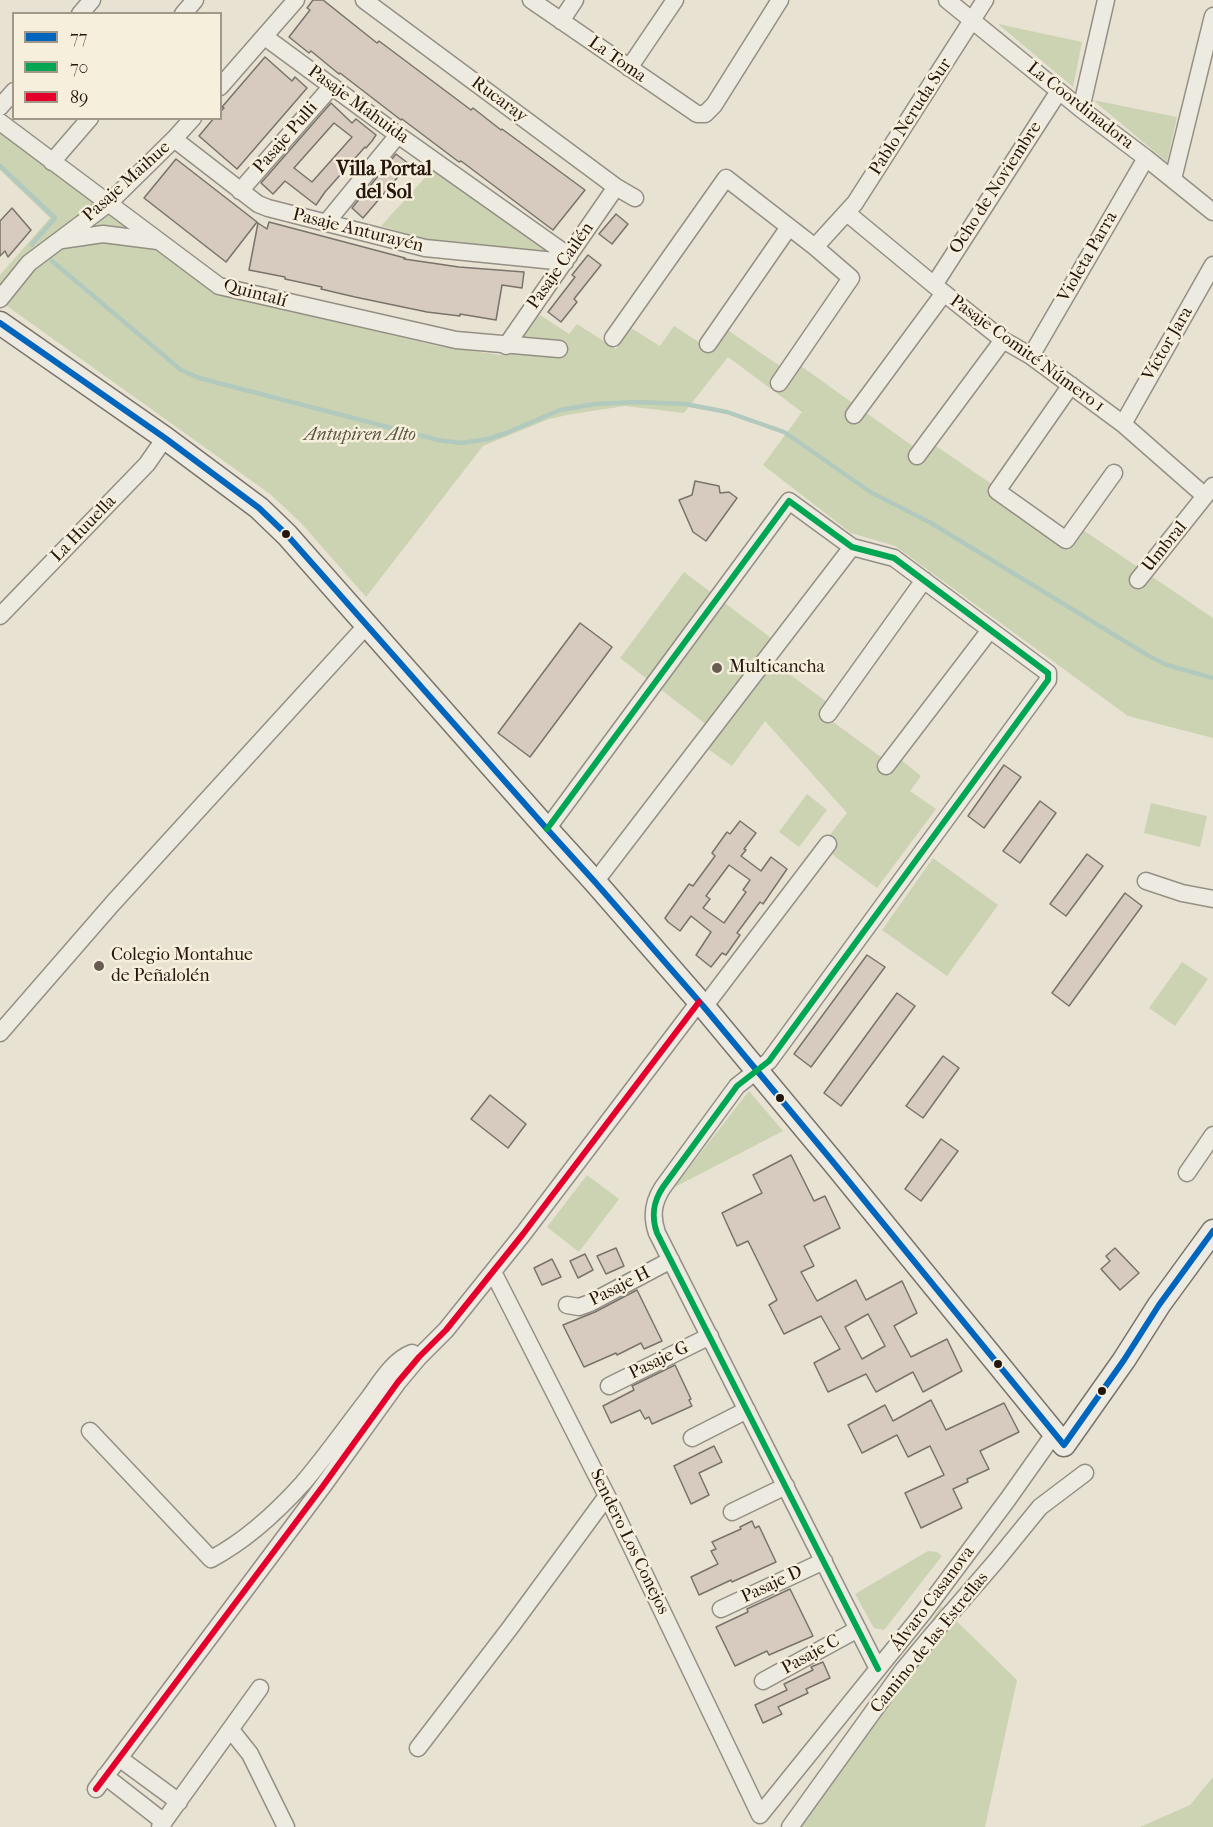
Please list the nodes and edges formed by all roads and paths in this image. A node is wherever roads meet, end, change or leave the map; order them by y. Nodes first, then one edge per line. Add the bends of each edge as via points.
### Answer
1 (92, 0) edge
2 (195, 0) edge
3 (296, 0) edge
4 (364, 0) edge
5 (531, 0) edge
6 (575, 0) edge
7 (675, 0) edge
8 (780, 0) edge
9 (947, 0) edge
10 (985, 0) edge
11 (1106, 0) edge
12 (82, 12) edge
13 (185, 12) edge
14 (1213, 15) edge
15 (973, 20) junction
16 (561, 21) junction
17 (265, 37) junction
18 (629, 68) junction
19 (222, 85) edge
20 (332, 86) junction
21 (1059, 91) junction
22 (12, 93) edge
23 (0, 107) edge
24 (1081, 109) junction
25 (88, 120) edge
26 (191, 120) edge
27 (0, 122) edge
28 (398, 135) junction
29 (174, 139) junction
30 (1146, 158) junction
31 (52, 162) junction
32 (1173, 179) junction
33 (616, 187) junction
34 (240, 191) junction
35 (635, 198) dead end
36 (109, 203) junction
37 (1213, 212) edge
38 (847, 213) junction
39 (326, 223) junction
40 (789, 227) junction
41 (58, 241) junction
42 (159, 241) junction
43 (815, 247) junction
44 (567, 259) junction
45 (1213, 265) edge
46 (939, 289) junction
47 (0, 299) edge
48 (0, 323) edge
49 (613, 338) dead end
50 (1003, 340) junction
51 (708, 344) dead end
52 (506, 346) junction
53 (559, 350) dead end
54 (1031, 356) junction
55 (779, 383) dead end
56 (1071, 385) junction
57 (854, 415) dead end
58 (1123, 424) junction
59 (165, 438) junction
60 (916, 456) dead end
61 (1114, 473) dead end
62 (1209, 491) edge
63 (852, 548) junction
64 (924, 580) junction
65 (1138, 580) dead end
66 (0, 616) edge
67 (366, 626) junction
68 (990, 630) junction
69 (828, 714) dead end
70 (886, 766) dead end
71 (547, 829) junction
72 (828, 844) dead end
73 (1146, 881) dead end
74 (595, 882) junction
75 (1213, 899) edge
76 (701, 1005) junction
77 (0, 1033) edge
78 (756, 1072) junction
79 (1213, 1135) edge
80 (1187, 1173) dead end
81 (1213, 1231) edge
82 (671, 1260) junction
83 (493, 1272) junction
84 (567, 1305) dead end
85 (710, 1336) junction
86 (419, 1357) junction
87 (609, 1386) dead end
88 (747, 1410) junction
89 (90, 1431) dead end
90 (692, 1438) dead end
91 (1059, 1440) junction
92 (1085, 1473) dead end
93 (786, 1486) junction
94 (608, 1496) junction
95 (732, 1512) dead end
96 (824, 1561) junction
97 (721, 1609) dead end
98 (858, 1629) junction
99 (878, 1669) junction
100 (763, 1681) dead end
101 (260, 1688) dead end
102 (231, 1730) junction
103 (418, 1748) dead end
104 (119, 1758) junction
105 (178, 1802) junction
106 (760, 1815) joint
107 (162, 1824) edge
108 (286, 1827) edge
109 (790, 1827) edge

1 - 12 street
2 - 13 street
3 - 17 street
4 - 33 street, Rucaray
5 - 16 street, La Toma
6 - 16 street
7 - 18 street
8 - 18 street, La Toma via 705,114 697,114
9 - 15 street, La Coordinadora
10 - 15 street, Pablo Neruda Sur
11 - 24 street
14 - 32 street
15 - 21 street, La Coordinadora
15 - 38 street, Pablo Neruda Sur
16 - 18 street, La Toma
17 - 19 street
17 - 20 street, Pasaje Mahuida
20 - 28 street, Pasaje Mahuida
20 - 34 street, Pasaje Pulli
21 - 24 street, La Coordinadora
21 - 46 street, Ocho de Noviembre
22 - 23 street
24 - 30 street, La Coordinadora
25 - 31 street
26 - 29 street, Pasaje Maihue
27 - 31 street, Quintalí
28 - 39 street
28 - 44 street, Pasaje Mahuida
29 - 34 street, Pasaje Anturayén
29 - 36 street, Pasaje Maihue
30 - 32 street, La Coordinadora
30 - 54 street, Violeta Parra
31 - 36 street, Quintalí
32 - 37 street, La Coordinadora
33 - 35 street, Rucaray
33 - 44 street, Pasaje Cailén
34 - 39 street, Pasaje Anturayén via 268,208
36 - 41 street, Pasaje Maihue
36 - 42 street, Quintalí
38 - 43 street, Pablo Neruda Sur
38 - 46 street, Pasaje Comité Número 1
39 - 44 street, Pasaje Anturayén via 425,248
40 - 43 street
40 - 49 street via 726,178
40 - 51 street
41 - 42 street, Pasaje Maihue via 103,234
41 - 47 street, Pasaje Maihue via 29,263
42 - 52 street, Quintalí via 219,286 456,340
43 - 55 street via 851,278
44 - 52 street, Pasaje Cailén
45 - 58 street, Víctor Jara
46 - 50 street, Pasaje Comité Número 1
46 - 57 street, Ocho de Noviembre
48 - 59 street
50 - 54 street, Pasaje Comité Número 1
50 - 60 street
52 - 53 street, Quintalí
54 - 56 street, Pasaje Comité Número 1
56 - 58 street, Pasaje Comité Número 1
56 - 61 street via 997,491 1066,540
58 - 62 street, Pasaje Comité Número 1
59 - 66 street, La Huuella via 147,464
59 - 67 street via 259,508
62 - 65 street, Umbral
63 - 64 street via 894,558
63 - 71 street via 789,501
63 - 74 street
64 - 68 street
64 - 69 street
67 - 71 street
67 - 77 street
68 - 70 street
68 - 78 street via 1048,673 1048,680 769,1061
71 - 74 street
72 - 76 street
73 - 75 street
74 - 76 street
76 - 78 street
76 - 83 street
78 - 82 street via 737,1086 658,1194 653,1211 655,1226
78 - 91 street
79 - 80 street
81 - 91 street, Álvaro Casanova via 1124,1360
82 - 84 street, Pasaje H via 590,1303 579,1307
82 - 85 street
83 - 86 street
83 - 94 street, Sendero Los Conejos
85 - 87 street, Pasaje G
85 - 88 street
86 - 89 street via 406,1355 388,1373 304,1482 269,1518 234,1547 211,1558
86 - 104 street
88 - 90 street
88 - 93 street
91 - 99 street, Álvaro Casanova via 1008,1499
92 - 109 street, Camino de las Estrellas via 1040,1507 932,1635
93 - 95 street
93 - 96 street
94 - 103 street
94 - 106 street, Sendero Los Conejos
96 - 97 street, Pasaje D
96 - 98 street
98 - 99 street
98 - 100 street, Pasaje C
99 - 106 street, Álvaro Casanova
101 - 102 street
102 - 105 street
102 - 108 street via 250,1754
104 - 105 street
104 - 107 street via 100,1783
105 - 107 street

